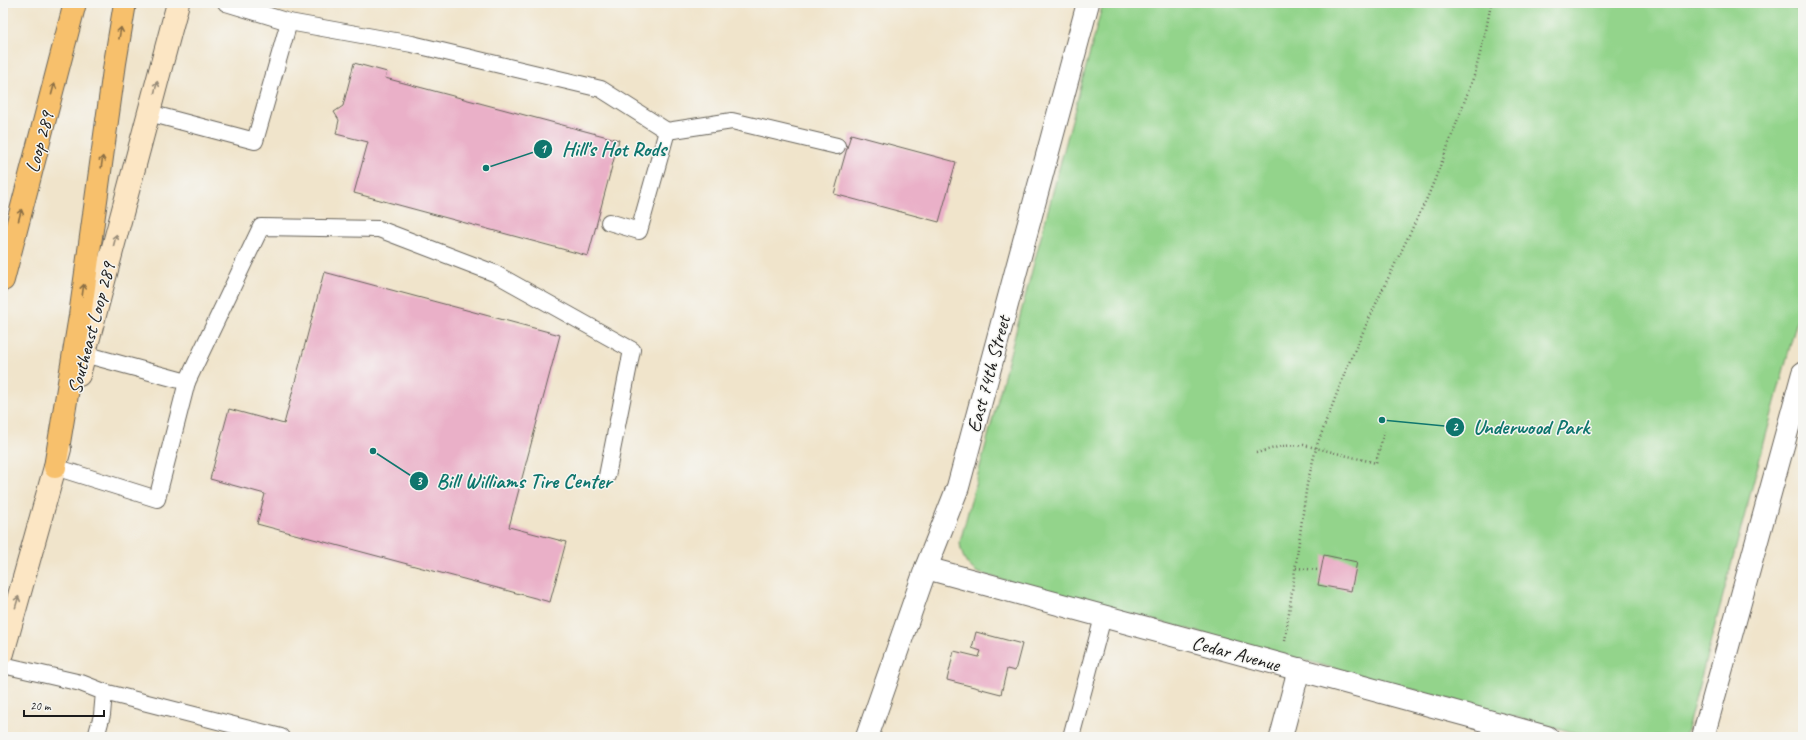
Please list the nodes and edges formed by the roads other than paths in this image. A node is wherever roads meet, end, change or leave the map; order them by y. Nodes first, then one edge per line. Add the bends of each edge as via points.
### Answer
1 (75, 3) edge
2 (125, 3) edge
3 (178, 3) edge
4 (226, 3) edge
5 (1088, 3) edge
6 (289, 22) junction
7 (149, 113) junction
8 (667, 131) junction
9 (837, 146) dead end
10 (609, 222) dead end
11 (3, 280) edge
12 (84, 354) junction
13 (1803, 373) edge
14 (187, 382) junction
15 (55, 467) junction
16 (607, 476) dead end
17 (926, 568) junction
18 (1103, 617) junction
19 (3, 653) edge
20 (3, 665) edge
21 (1290, 667) junction
22 (104, 692) junction
23 (1490, 729) edge
24 (96, 737) edge
25 (281, 737) edge
26 (867, 737) edge
27 (1071, 737) edge
28 (1281, 737) edge
29 (1547, 737) edge
30 (1703, 737) edge

11 -> 1 highway, Loop 289
15 -> 2 highway
7 -> 3 main road, Southeast Loop 289
4 - 6 lane
5 - 17 street, East 74th Street via 958,487
6 - 7 lane via 255,141
6 - 8 lane via 412,44 601,88
12 -> 7 main road, Southeast Loop 289
8 - 9 lane via 732,121
8 - 10 lane via 639,231
12 - 14 lane
12 - 15 main road, Southeast Loop 289
13 - 30 street
14 - 15 lane via 157,499
14 - 16 lane via 262,228 379,230 494,273 632,350
19 -> 15 main road, Southeast Loop 289
17 - 18 street, Cedar Avenue
17 - 26 street, East 74th Street
18 - 21 street, Cedar Avenue
18 - 27 lane
20 - 22 lane via 81,683
21 - 23 street, Cedar Avenue
21 - 28 street
22 - 24 lane via 102,715
22 - 25 lane
23 - 29 street, Cedar Avenue

